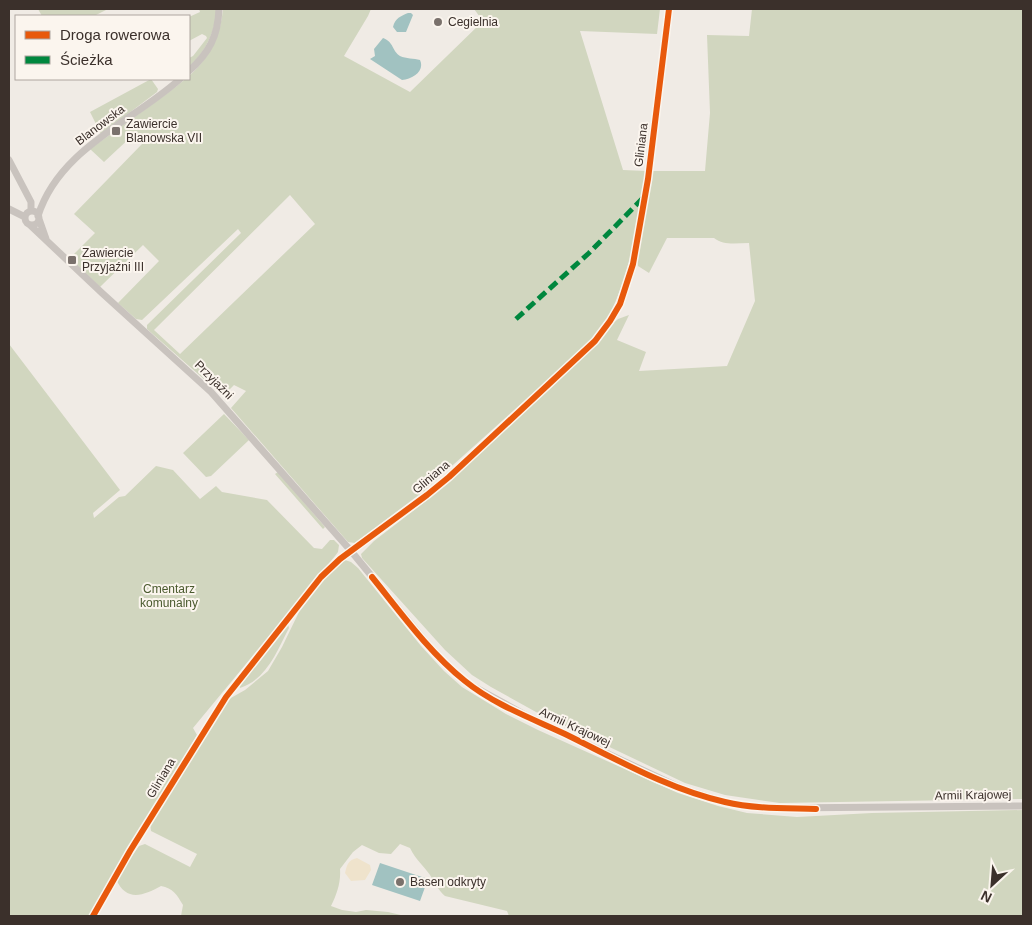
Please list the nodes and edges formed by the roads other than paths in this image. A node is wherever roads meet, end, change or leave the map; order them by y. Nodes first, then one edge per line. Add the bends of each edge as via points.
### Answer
1 (219, 9) edge
2 (670, 9) edge
3 (190, 70) edge
4 (179, 80) edge
5 (9, 160) edge
6 (44, 200) junction
7 (31, 208) junction
8 (9, 209) edge
9 (25, 217) junction
10 (38, 217) junction
11 (30, 225) junction
12 (47, 240) junction
13 (350, 551) junction
14 (1023, 806) edge
15 (93, 916) edge

1 - 3 street via 214,39
2 - 13 street, Gliniana via 634,264 620,304 610,321 595,342 449,477
4 - 6 street, Blanowska via 75,158
5 - 7 street
6 - 7 street, Blanowska
6 - 10 street, Blanowska
7 - 9 street
7 - 10 street
8 - 9 street
9 - 11 street
10 - 11 street via 36,224
10 - 12 street, Przyjaźni
11 - 12 street, Przyjaźni
12 - 13 street, Przyjaźni via 207,387
13 - 14 street, Armii Krajowej via 425,641 467,683 529,718 683,789 725,802 766,808
13 - 15 street, Gliniana via 322,577 226,697 134,843

